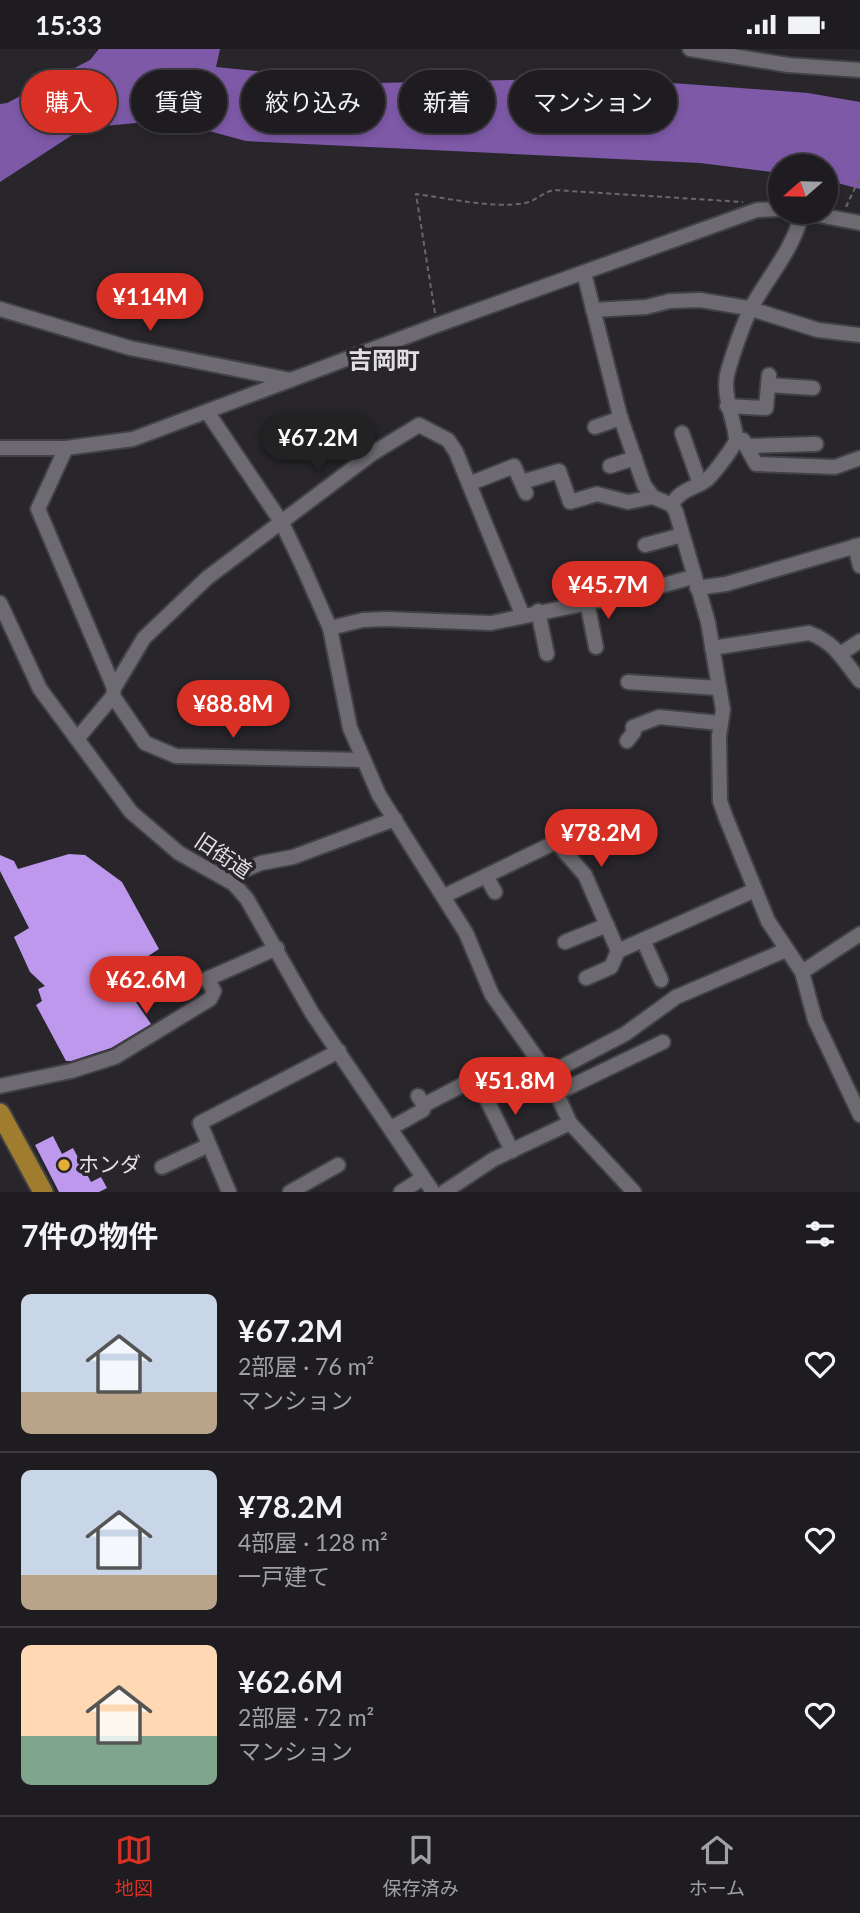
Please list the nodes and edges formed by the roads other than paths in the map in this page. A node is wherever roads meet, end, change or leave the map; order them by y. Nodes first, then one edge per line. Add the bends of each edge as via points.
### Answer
1 (690, 49) edge
2 (860, 70) edge
3 (768, 210) edge
4 (838, 219) edge
5 (860, 223) edge
6 (800, 224) edge
7 (584, 274) junction
8 (0, 309) edge
9 (751, 309) junction
10 (593, 310) junction
11 (860, 335) edge
12 (291, 380) junction
13 (813, 388) dead end
14 (727, 406) junction
15 (208, 413) junction
16 (621, 418) junction
17 (595, 427) dead end
18 (682, 433) dead end
19 (741, 441) junction
20 (816, 444) dead end
21 (0, 448) edge
22 (66, 448) junction
23 (635, 458) junction
24 (860, 458) edge
25 (610, 466) dead end
26 (469, 484) junction
27 (700, 484) junction
28 (653, 497) junction
29 (672, 505) junction
30 (282, 523) junction
31 (682, 535) junction
32 (645, 545) dead end
33 (858, 546) edge
34 (860, 566) edge
35 (695, 582) junction
36 (587, 602) junction
37 (0, 603) edge
38 (538, 611) junction
39 (522, 614) junction
40 (0, 624) edge
41 (330, 628) junction
42 (14, 636) junction
43 (860, 641) edge
44 (596, 647) dead end
45 (712, 648) junction
46 (860, 649) edge
47 (547, 654) dead end
48 (842, 657) junction
49 (860, 681) edge
50 (628, 682) dead end
51 (718, 688) junction
52 (113, 692) junction
53 (720, 723) junction
54 (77, 739) junction
55 (627, 741) dead end
56 (363, 759) junction
57 (395, 819) junction
58 (486, 876) junction
59 (234, 884) junction
60 (755, 890) junction
61 (495, 892) dead end
62 (444, 896) junction
63 (607, 925) junction
64 (860, 935) edge
65 (643, 940) junction
66 (565, 943) dead end
67 (277, 948) junction
68 (786, 950) junction
69 (618, 951) junction
70 (802, 972) junction
71 (586, 978) dead end
72 (661, 980) dead end
73 (663, 1042) dead end
74 (339, 1051) junction
75 (548, 1074) junction
76 (463, 1081) dead end
77 (0, 1086) edge
78 (556, 1093) junction
79 (486, 1098) dead end
80 (0, 1113) edge
81 (860, 1115) edge
82 (570, 1123) junction
83 (391, 1128) junction
84 (209, 1145) junction
85 (512, 1151) junction
86 (338, 1165) dead end
87 (162, 1167) dead end
88 (423, 1178) junction
89 (43, 1192) edge
90 (229, 1192) edge
91 (289, 1192) edge
92 (401, 1192) edge
93 (433, 1192) edge
94 (444, 1192) edge
95 (634, 1192) edge

1 - 2 street via 788,65
3 - 7 street
4 - 5 street
6 - 9 street
7 - 10 street
7 - 12 street
8 - 12 street via 130,348
9 - 10 street via 700,300
9 - 11 street via 818,330
9 - 14 street via 726,378
10 - 16 street
12 - 15 street
13 - 14 street via 768,380 766,408
14 - 19 street
15 - 22 street via 133,439
15 - 30 street
16 - 17 street
16 - 23 street
18 - 27 street
19 - 20 street
19 - 24 street via 756,464 835,467
19 - 27 street
21 - 22 street
22 - 52 street via 38,509
23 - 25 street
23 - 28 street
26 - 28 street via 514,466 524,487 559,471 570,502 597,494 628,502
26 - 30 street via 448,440 419,425 373,453
26 - 39 street
27 - 29 street via 682,491
28 - 29 street
29 - 31 street
30 - 41 street
30 - 52 street via 207,578 144,638
31 - 32 street
31 - 35 street
33 - 34 street
33 - 35 street via 726,584
35 - 36 street
35 - 45 street
36 - 38 street
36 - 44 street
37 - 42 street, 旧街道
38 - 39 street
38 - 47 street
39 - 41 street via 475,624 386,619
40 - 42 street via 6,635
41 - 56 street via 350,728
42 - 54 street, 旧街道 via 40,689
43 - 48 street
45 - 48 street via 809,633 824,638
45 - 51 street
46 - 48 street
48 - 49 street
50 - 51 street
51 - 53 street via 723,710
52 - 54 street
52 - 56 street via 145,743 176,756
53 - 55 street via 659,717 632,727 635,732
53 - 60 street via 720,801
54 - 59 street, 旧街道 via 131,812 179,853
56 - 57 street
57 - 59 street via 293,857 261,863 242,871
57 - 62 street
58 - 61 street
58 - 62 street
58 - 63 street via 556,842 585,875
59 - 67 street, 旧街道
60 - 65 street
60 - 68 street
62 - 75 street via 467,933 492,995
63 - 66 street
63 - 69 street
64 - 70 street
65 - 69 street
65 - 72 street
67 - 74 street, 旧街道 via 312,1013
67 - 77 street via 207,979 214,991 210,999 116,1057
68 - 70 street
68 - 75 street via 677,997 625,1034
69 - 71 street via 611,967
70 - 81 street via 816,1020
73 - 78 street
74 - 83 street, 旧街道
74 - 84 street via 200,1123
75 - 78 street
76 - 83 street via 421,1100 423,1110
78 - 82 street
79 - 85 street
80 - 89 highway
82 - 85 street
82 - 95 street
83 - 88 street, 旧街道
84 - 87 street
84 - 90 street
85 - 94 street
86 - 91 street
88 - 92 street
88 - 93 street, 旧街道

